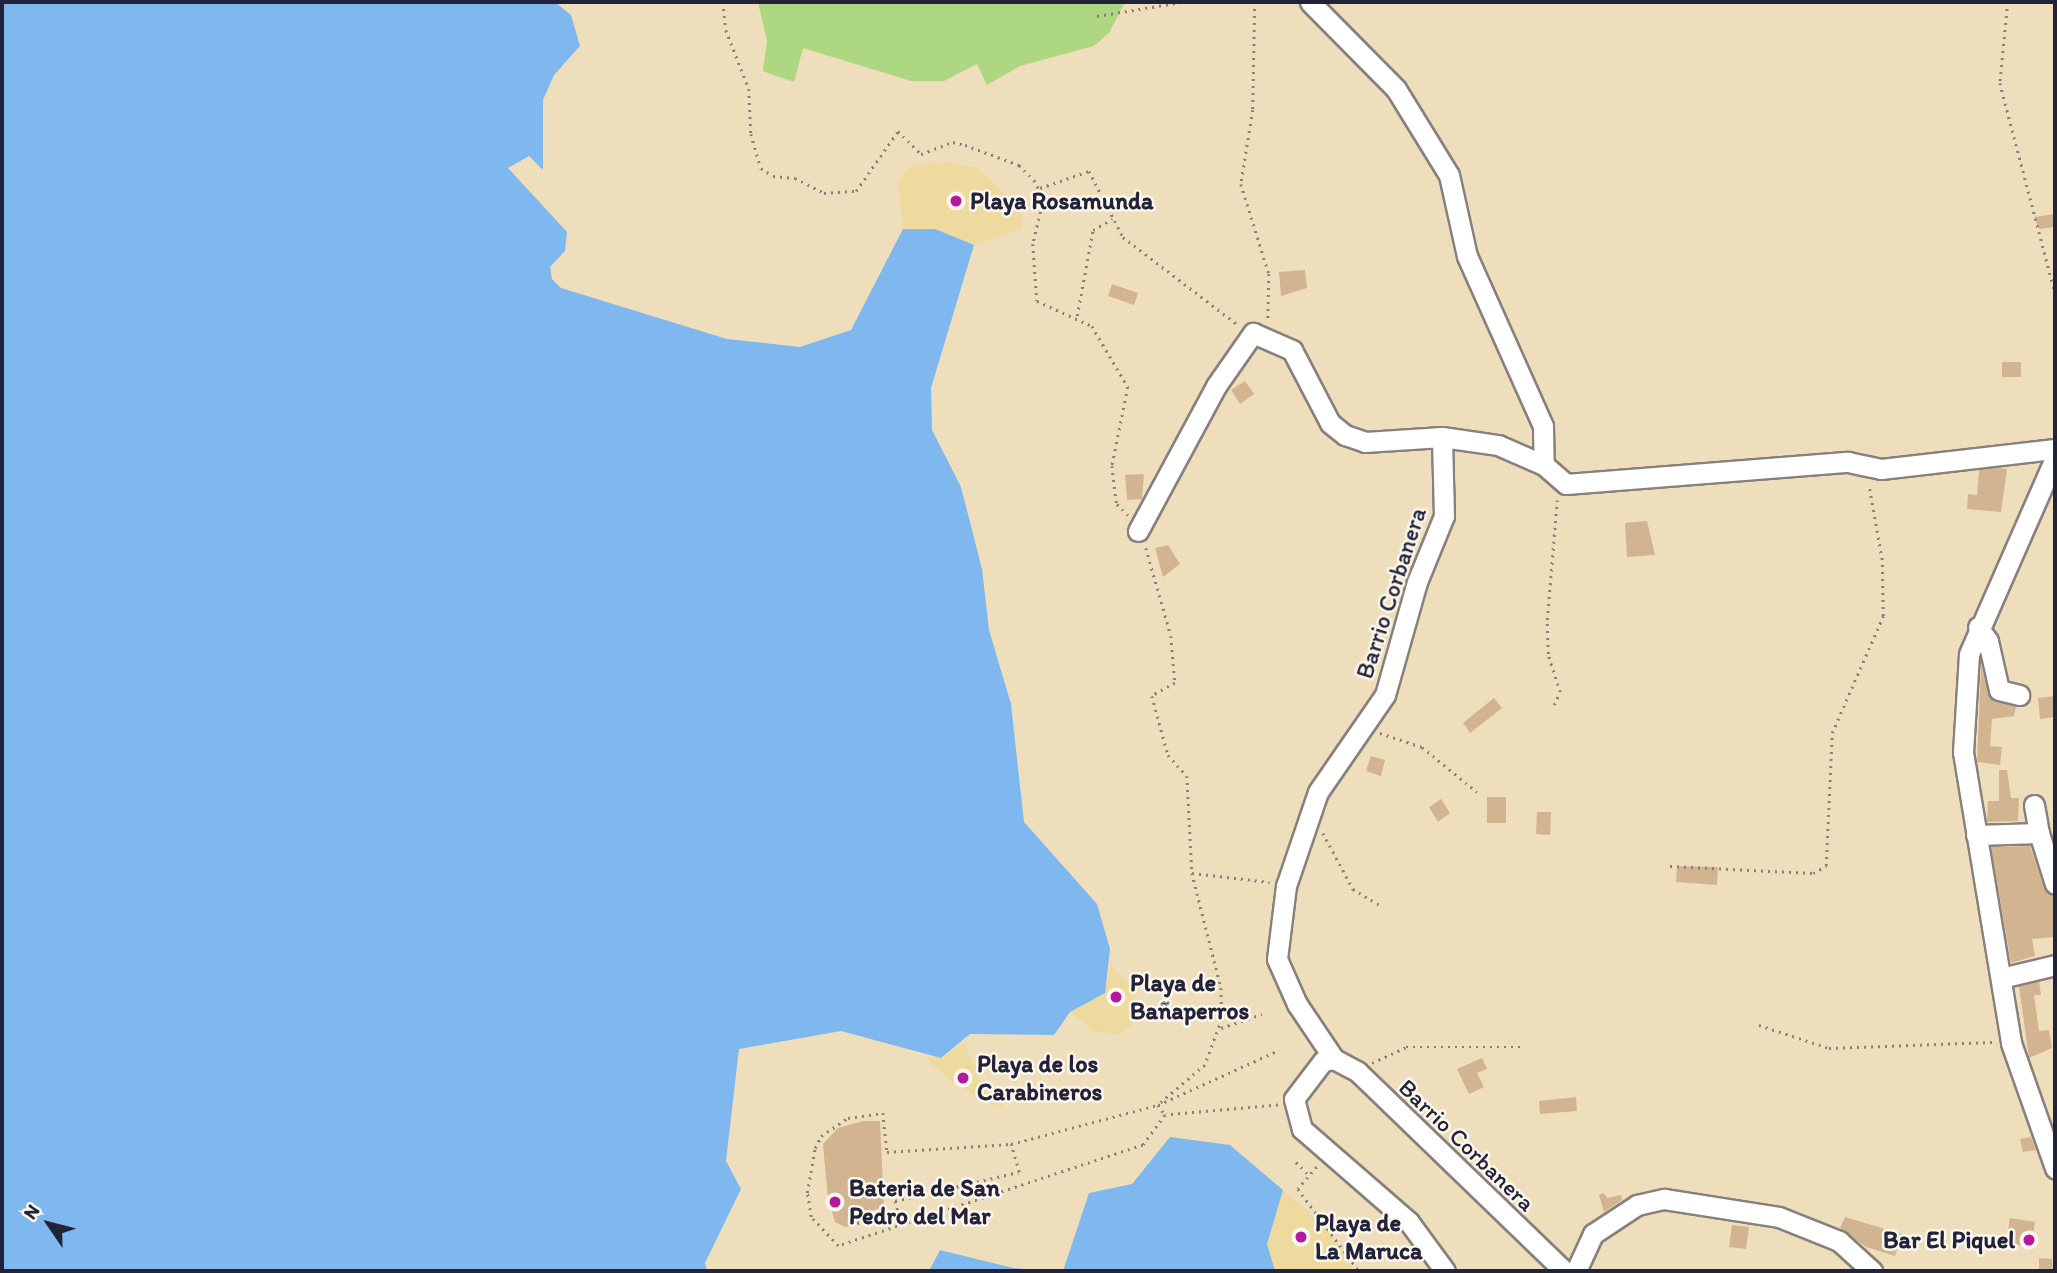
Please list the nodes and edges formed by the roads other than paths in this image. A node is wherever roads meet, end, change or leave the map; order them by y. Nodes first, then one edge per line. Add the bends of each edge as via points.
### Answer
1 (1310, 2) edge
2 (1442, 437) junction
3 (2055, 449) edge
4 (2055, 458) edge
5 (1544, 465) junction
6 (1138, 531) road end
7 (1978, 627) junction
8 (2019, 695) dead end
9 (2034, 805) dead end
10 (2039, 834) junction
11 (1976, 835) junction
12 (2055, 884) edge
13 (2055, 965) edge
14 (2001, 978) junction
15 (1334, 1059) junction
16 (2055, 1168) edge
17 (1445, 1271) edge
18 (1564, 1271) edge
19 (1576, 1271) edge
20 (1872, 1271) edge

1 - 5 street via 1396,89 1449,176 1467,256 1543,426
2 - 5 street via 1498,445
2 - 6 street via 1365,442 1345,435 1330,423 1292,351 1259,333 1216,386
2 - 15 street, Barrio Corbanera via 1444,516 1417,582 1385,695 1342,749 1308,818 1286,886 1277,959 1297,1004
3 - 5 street via 1864,466 1558,483
4 - 7 street
7 - 8 street via 1989,641 1999,690
7 - 11 street via 1965,674 1963,752
9 - 10 street
10 - 11 street
10 - 12 street
11 - 14 street
13 - 14 street
14 - 16 street via 2011,1043
15 - 17 street via 1310,1071 1294,1109 1302,1129 1409,1222
15 - 18 street, Barrio Corbanera via 1358,1072
19 - 20 street via 1593,1234 1637,1205 1664,1199 1779,1217 1839,1241

